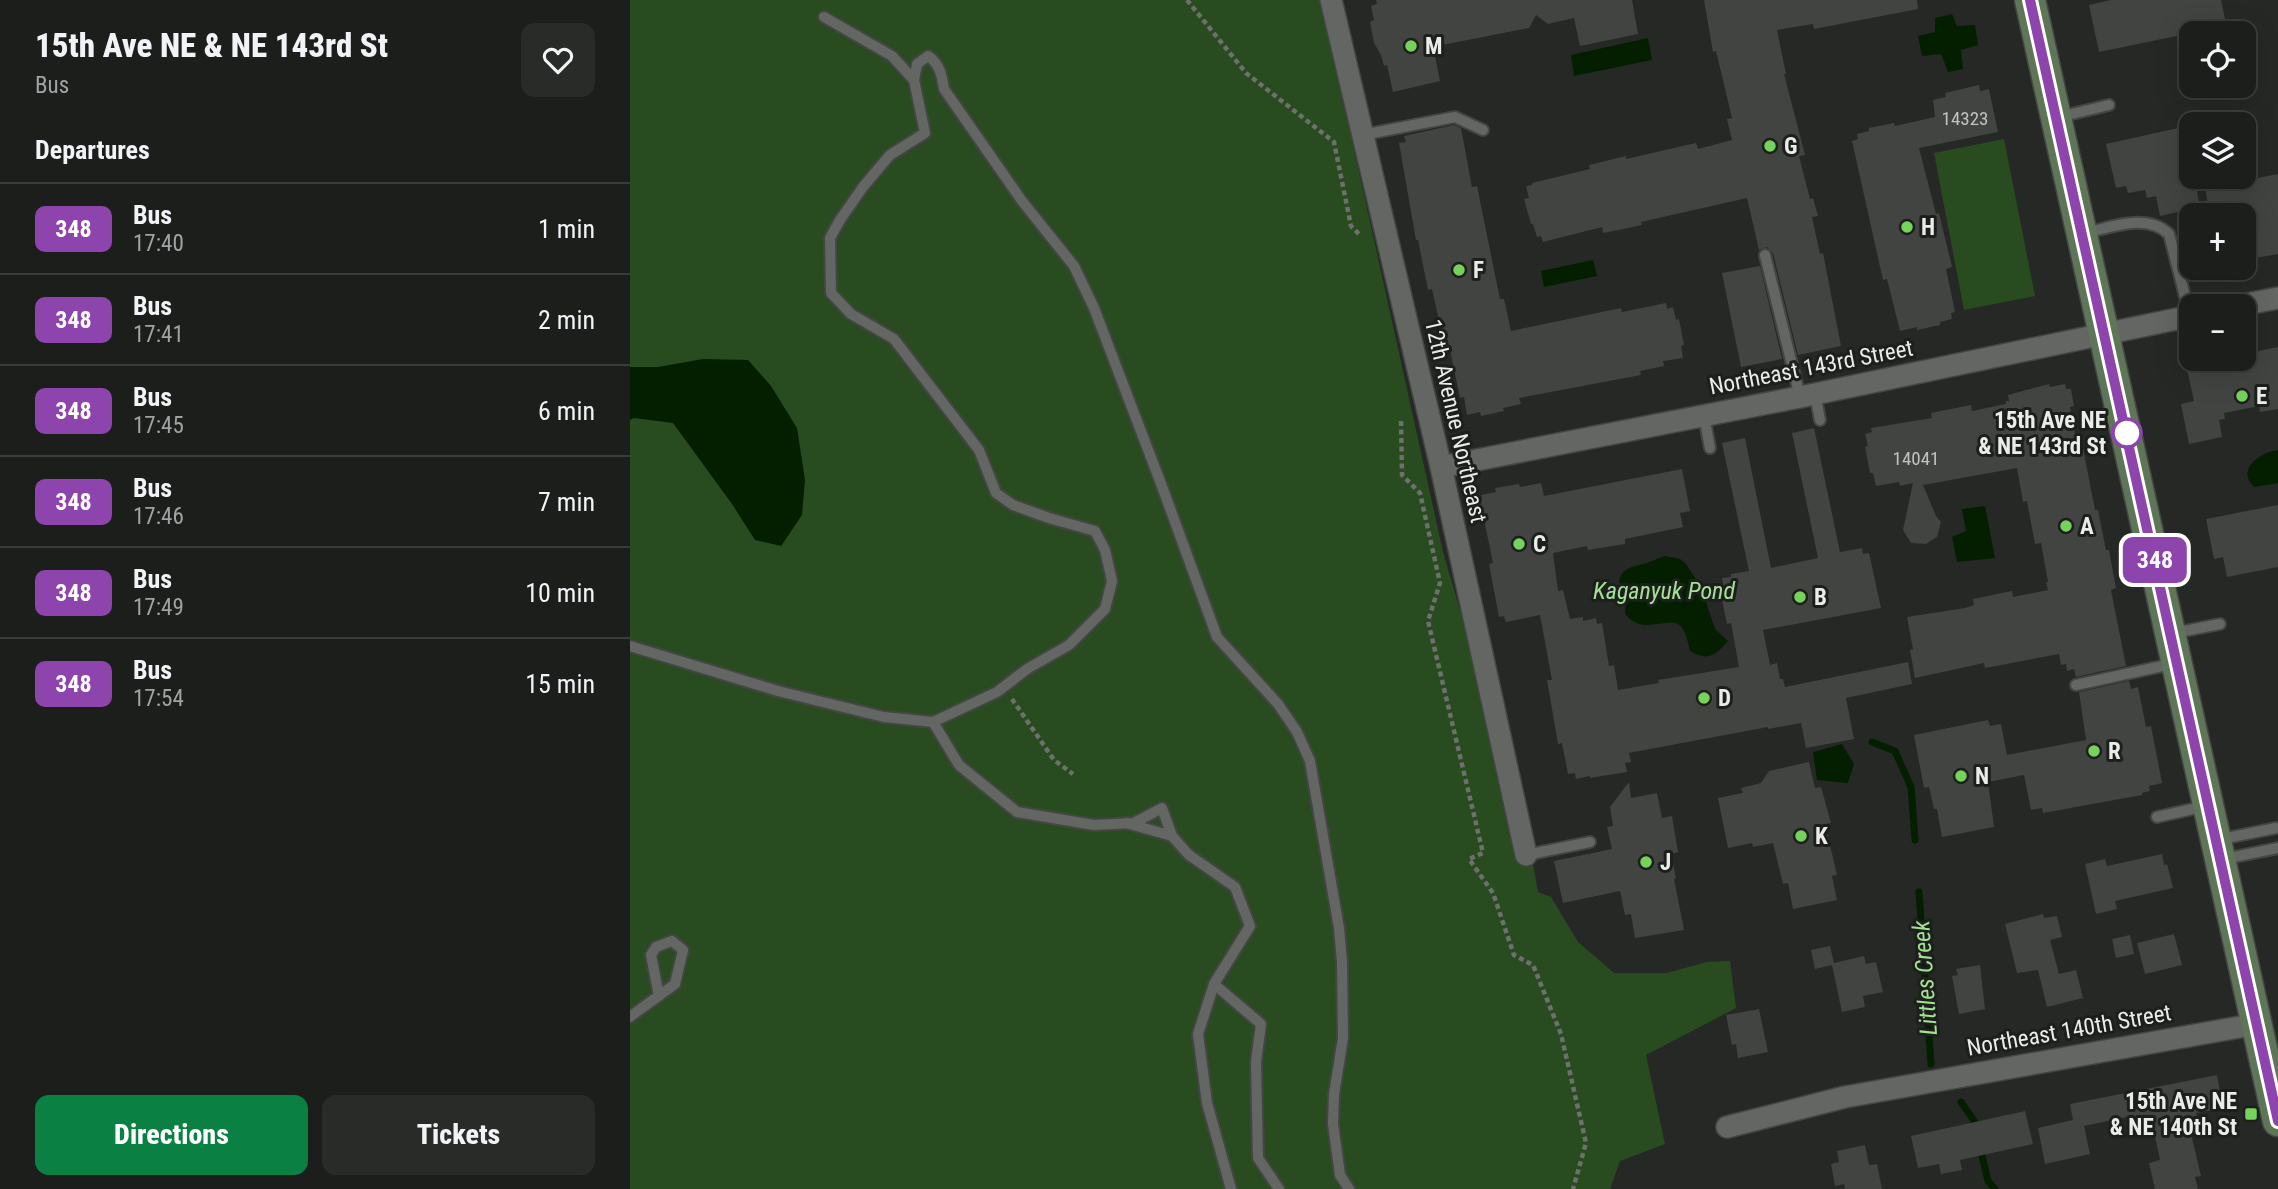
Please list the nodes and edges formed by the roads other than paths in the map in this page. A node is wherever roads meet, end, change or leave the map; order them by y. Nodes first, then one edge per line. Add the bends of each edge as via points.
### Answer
1 (1331, 0) edge
2 (2030, 0) edge
3 (824, 17) dead end
4 (914, 80) junction
5 (2109, 105) dead end
6 (2056, 117) junction
7 (1483, 130) dead end
8 (1362, 135) junction
9 (2082, 233) junction
10 (1765, 255) dead end
11 (2184, 294) edge
12 (2278, 298) edge
13 (2256, 302) edge
14 (2179, 318) edge
15 (2104, 333) junction
16 (1808, 395) junction
17 (1704, 416) junction
18 (1820, 420) dead end
19 (1710, 448) dead end
20 (1441, 467) junction
21 (2220, 624) dead end
22 (2171, 634) junction
23 (630, 646) edge
24 (2177, 663) junction
25 (2076, 685) dead end
26 (933, 722) junction
27 (2208, 805) junction
28 (2157, 817) dead end
29 (1126, 823) junction
30 (2276, 828) dead end
31 (1172, 836) junction
32 (1590, 842) dead end
33 (2278, 848) edge
34 (2219, 850) junction
35 (1526, 855) joint
36 (1214, 984) junction
37 (659, 996) junction
38 (630, 1017) edge
39 (2257, 1024) junction
40 (2278, 1121) edge
41 (1727, 1127) dead end
42 (1231, 1189) edge
43 (1279, 1189) edge
44 (1349, 1189) edge

1 - 8 street, 12th Avenue Northeast
2 - 6 main road
3 - 4 lane via 891,56
4 - 26 lane via 925,133 890,155 830,238 831,293 851,314 894,339 979,450 996,493 1013,505 1095,531 1112,581 1105,609 1069,645 1003,687
4 - 44 lane via 917,64 928,56 934,60 944,89 1074,266 1217,637 1278,704 1310,761 1340,939 1343,1038 1333,1124 1340,1175
5 - 6 lane
6 - 9 main road
7 - 8 lane via 1455,117
8 - 20 street, 12th Avenue Northeast
9 - 11 lane via 2132,223 2159,225 2169,234
9 - 15 main road
10 - 16 lane
12 - 13 street
14 - 15 street, Northeast 143rd Street
15 - 16 street, Northeast 143rd Street
15 - 22 main road
16 - 17 street, Northeast 143rd Street
16 - 18 lane
17 - 19 lane
17 - 20 street, Northeast 143rd Street
20 - 35 street, 12th Avenue Northeast
21 - 22 lane
22 - 24 main road
23 - 26 lane via 778,691 884,717
24 - 25 lane
24 - 27 main road
26 - 29 lane via 959,765 1017,812 1094,825
27 - 28 lane
27 - 34 main road
29 - 31 lane
29 - 31 lane via 1162,808
30 - 34 lane
31 - 36 lane via 1189,855 1235,887 1250,926
32 - 35 lane
33 - 34 lane
34 - 39 main road
36 - 42 lane via 1198,1034 1207,1103
36 - 43 lane via 1261,1024 1256,1062 1258,1158
37 - 37 lane via 675,984 683,950 672,941 656,947 651,955
37 - 38 lane
39 - 40 main road
39 - 41 street, Northeast 140th Street via 1845,1097

